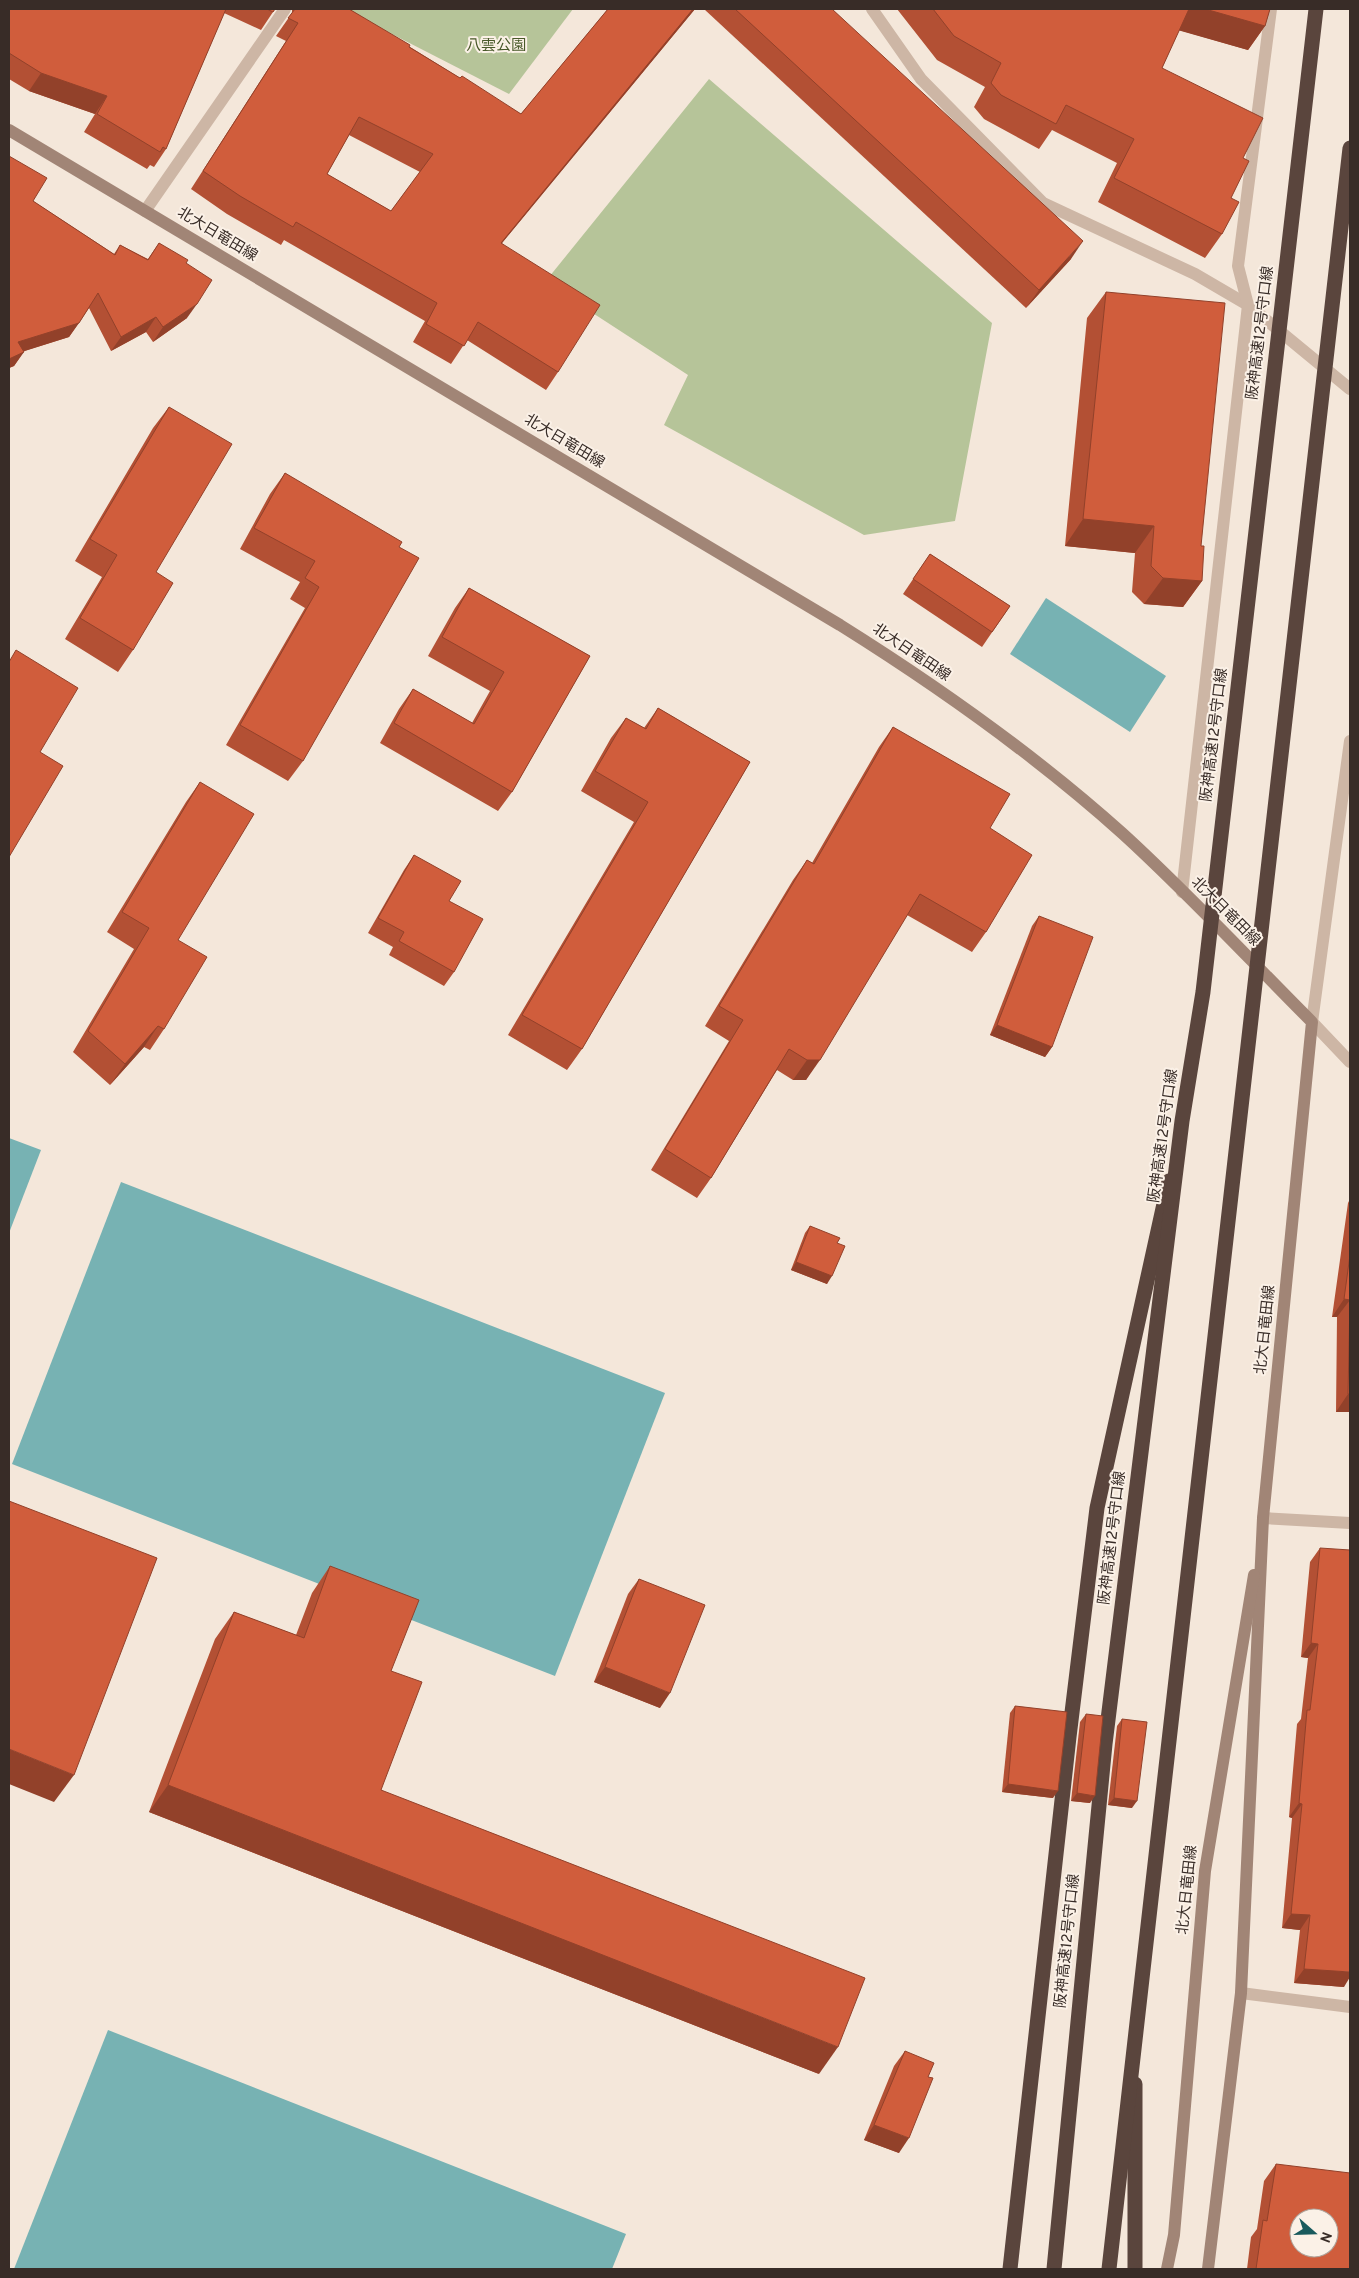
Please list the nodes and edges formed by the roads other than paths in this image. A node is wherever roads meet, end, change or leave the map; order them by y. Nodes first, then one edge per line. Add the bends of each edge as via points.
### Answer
1 (285, 9) edge
2 (872, 9) edge
3 (1271, 9) edge
4 (1316, 9) edge
5 (9, 130) edge
6 (1350, 148) edge
7 (145, 211) junction
8 (1248, 305) junction
9 (1350, 389) edge
10 (1350, 741) edge
11 (1182, 892) junction
12 (1312, 1022) junction
13 (1350, 1062) edge
14 (1182, 1121) junction
15 (1263, 1518) junction
16 (1350, 1523) edge
17 (1242, 1993) junction
18 (1350, 2007) edge
19 (1135, 2045) junction
20 (1010, 2269) edge
21 (1054, 2269) edge
22 (1109, 2269) edge
23 (1135, 2269) edge
24 (1167, 2269) edge
25 (1208, 2269) edge

1 - 7 street
2 - 8 street via 921,79 1043,203 1195,274
3 - 8 street via 1238,266
4 - 14 highway, 阪神高速12号守口線, bridge via 1203,992
5 - 7 main road, 北大日竜田線
6 - 19 highway, bridge
7 - 11 main road, 北大日竜田線 via 890,657 1042,766 1122,834
8 - 9 street
8 - 11 street
10 - 12 street
11 - 12 main road, 北大日竜田線
12 - 13 street
12 - 15 main road, 北大日竜田線
14 - 20 highway, bridge via 1097,1508
14 - 21 highway, 阪神高速12号守口線, bridge via 1105,1744
15 - 16 street
15 - 17 main road, 北大日竜田線
15 - 24 main road, 北大日竜田線 via 1205,1871 1174,2235
17 - 18 street
17 - 25 main road, 北大日竜田線
19 - 22 highway, bridge
19 - 23 highway, bridge

